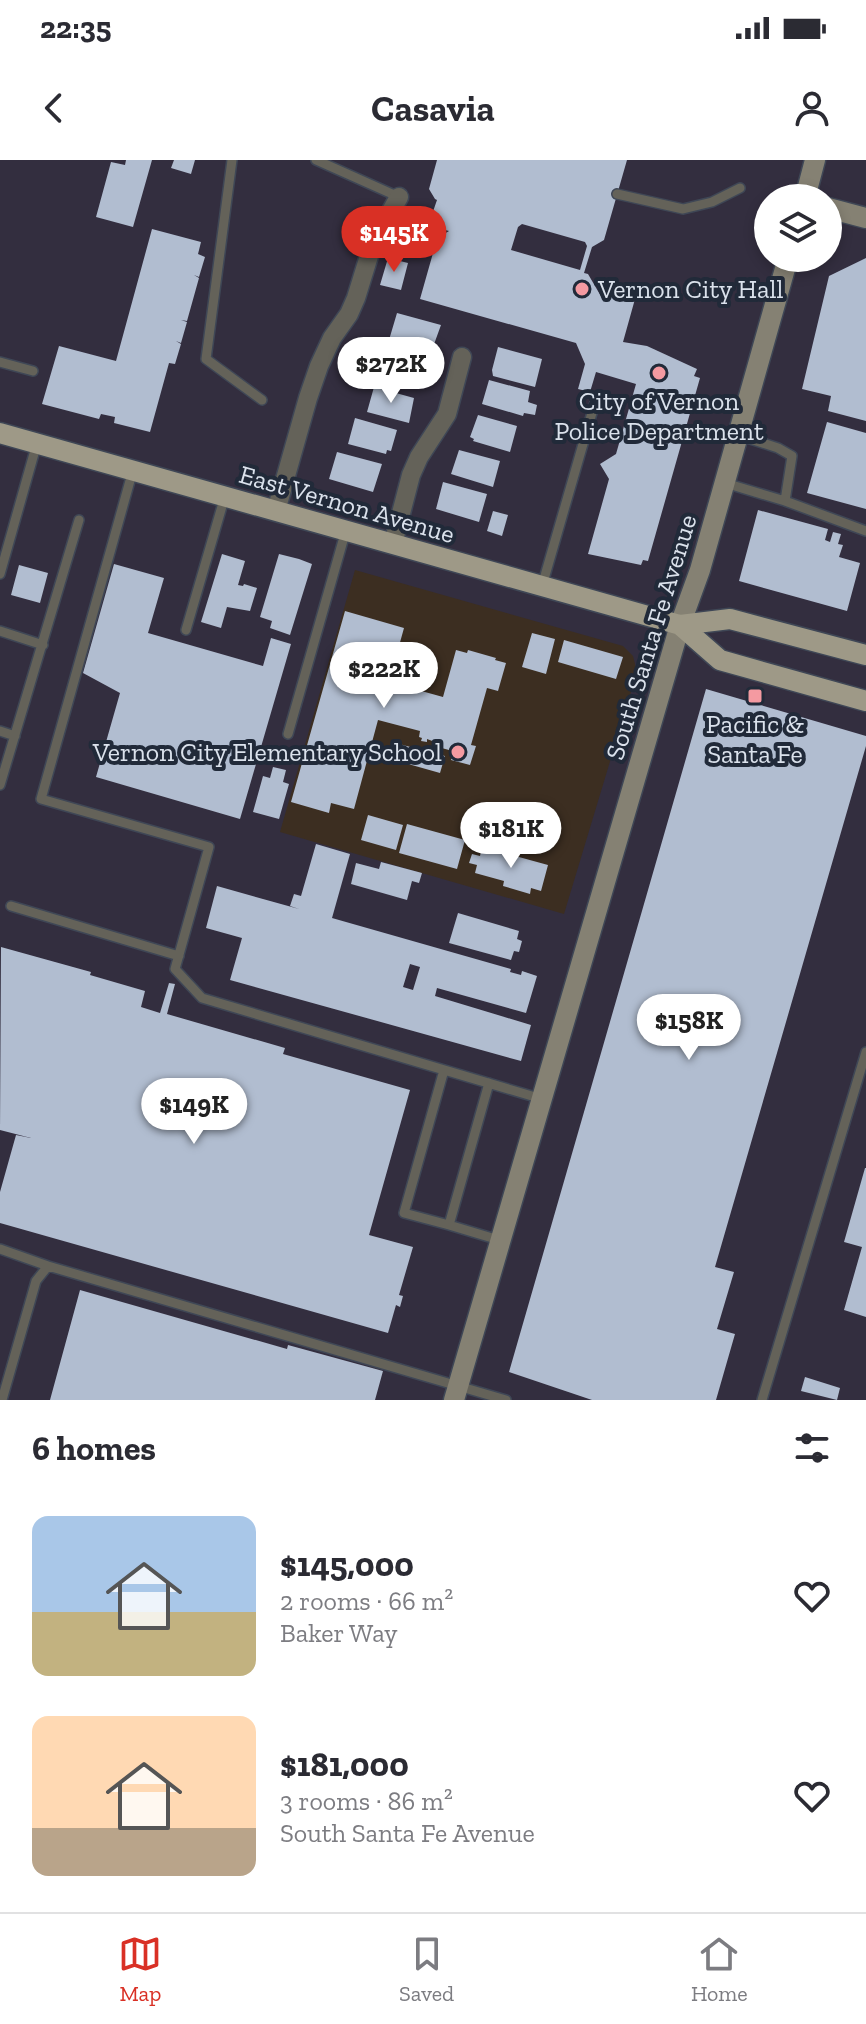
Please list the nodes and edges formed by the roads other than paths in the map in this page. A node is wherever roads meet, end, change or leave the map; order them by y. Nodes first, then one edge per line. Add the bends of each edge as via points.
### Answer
1 (232, 160) edge
2 (316, 160) edge
3 (815, 160) edge
4 (809, 184) edge
5 (740, 188) dead end
6 (617, 194) dead end
7 (399, 197) joint
8 (842, 212) edge
9 (866, 218) edge
10 (784, 272) edge
11 (462, 357) dead end
12 (0, 362) edge
13 (33, 371) dead end
14 (596, 399) dead end
15 (262, 400) dead end
16 (0, 433) edge
17 (738, 435) junction
18 (37, 443) junction
19 (133, 470) junction
20 (725, 483) junction
21 (225, 496) junction
22 (785, 501) junction
23 (276, 511) junction
24 (79, 520) dead end
25 (346, 530) junction
26 (866, 531) edge
27 (393, 544) junction
28 (0, 574) edge
29 (542, 586) junction
30 (680, 625) junction
31 (186, 630) dead end
32 (0, 631) edge
33 (43, 645) junction
34 (866, 655) edge
35 (866, 701) edge
36 (0, 731) edge
37 (288, 734) dead end
38 (15, 736) junction
39 (0, 785) edge
40 (11, 906) dead end
41 (179, 956) junction
42 (866, 1052) edge
43 (444, 1070) junction
44 (489, 1083) junction
45 (542, 1099) junction
46 (449, 1225) junction
47 (501, 1240) junction
48 (0, 1249) edge
49 (48, 1266) junction
50 (456, 1393) edge
51 (2, 1400) edge
52 (506, 1400) edge
53 (762, 1400) edge

1 - 15 lane via 206,359
2 - 7 lane
3 - 4 main road
5 - 6 lane via 683,209
7 - 23 street via 373,243 349,314 319,366
8 - 9 main road
10 - 17 main road, South Santa Fe Avenue
11 - 27 street via 447,414 411,475
12 - 13 lane
14 - 29 lane
16 - 18 main road, East Vernon Avenue
17 - 20 main road, South Santa Fe Avenue
17 - 22 lane via 792,456
18 - 19 main road, East Vernon Avenue
18 - 28 lane
19 - 21 main road, East Vernon Avenue
19 - 41 lane via 41,799 209,847
20 - 22 lane
20 - 30 main road, South Santa Fe Avenue
21 - 23 main road, East Vernon Avenue
21 - 31 lane
22 - 26 lane
23 - 25 main road, East Vernon Avenue
24 - 33 lane
25 - 27 main road, East Vernon Avenue
25 - 37 lane
27 - 29 main road, East Vernon Avenue
29 - 30 main road, East Vernon Avenue
30 - 34 main road via 730,619
30 - 35 main road via 720,660
30 - 45 main road, South Santa Fe Avenue
32 - 33 lane
33 - 38 lane
36 - 38 lane
38 - 39 lane
40 - 41 lane
41 - 43 lane via 175,969 202,998
42 - 53 lane
43 - 44 lane
43 - 46 lane via 404,1213
44 - 45 lane
44 - 46 lane
45 - 47 main road, South Santa Fe Avenue
46 - 47 lane
47 - 50 main road, South Santa Fe Avenue
48 - 49 lane
49 - 50 lane
49 - 51 lane via 36,1281
50 - 52 lane

